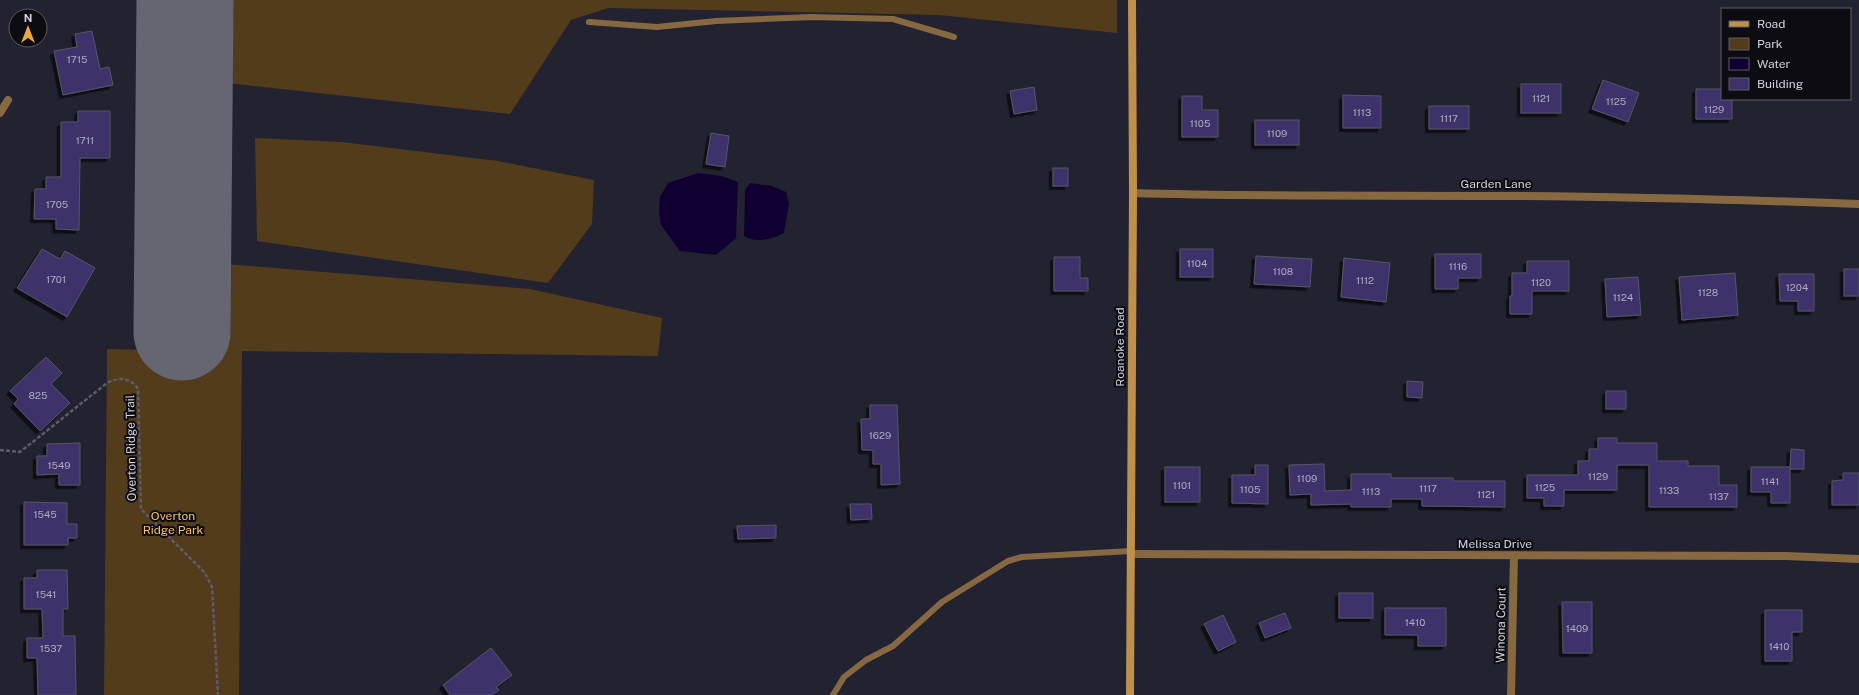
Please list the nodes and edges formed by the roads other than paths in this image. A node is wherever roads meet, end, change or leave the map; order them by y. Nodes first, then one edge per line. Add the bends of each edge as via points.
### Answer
1 (1132, 0) edge
2 (589, 22) dead end
3 (954, 37) dead end
4 (8, 100) dead end
5 (0, 113) edge
6 (1133, 193) junction
7 (1859, 204) edge
8 (1131, 552) junction
9 (1514, 556) junction
10 (1859, 559) edge
11 (833, 695) edge
12 (1130, 695) edge
13 (1511, 695) edge

1 - 6 street, Roanoke Road
2 - 3 lane via 657,27 812,16 894,19
4 - 5 street
6 - 7 street, Garden Lane via 1228,196 1676,198
6 - 8 street, Roanoke Road
8 - 9 street, Melissa Drive
8 - 11 lane via 1022,557 1008,561 942,602 894,646 844,677
8 - 12 street, Roanoke Road
9 - 10 street, Melissa Drive via 1786,556
9 - 13 street, Winona Court

